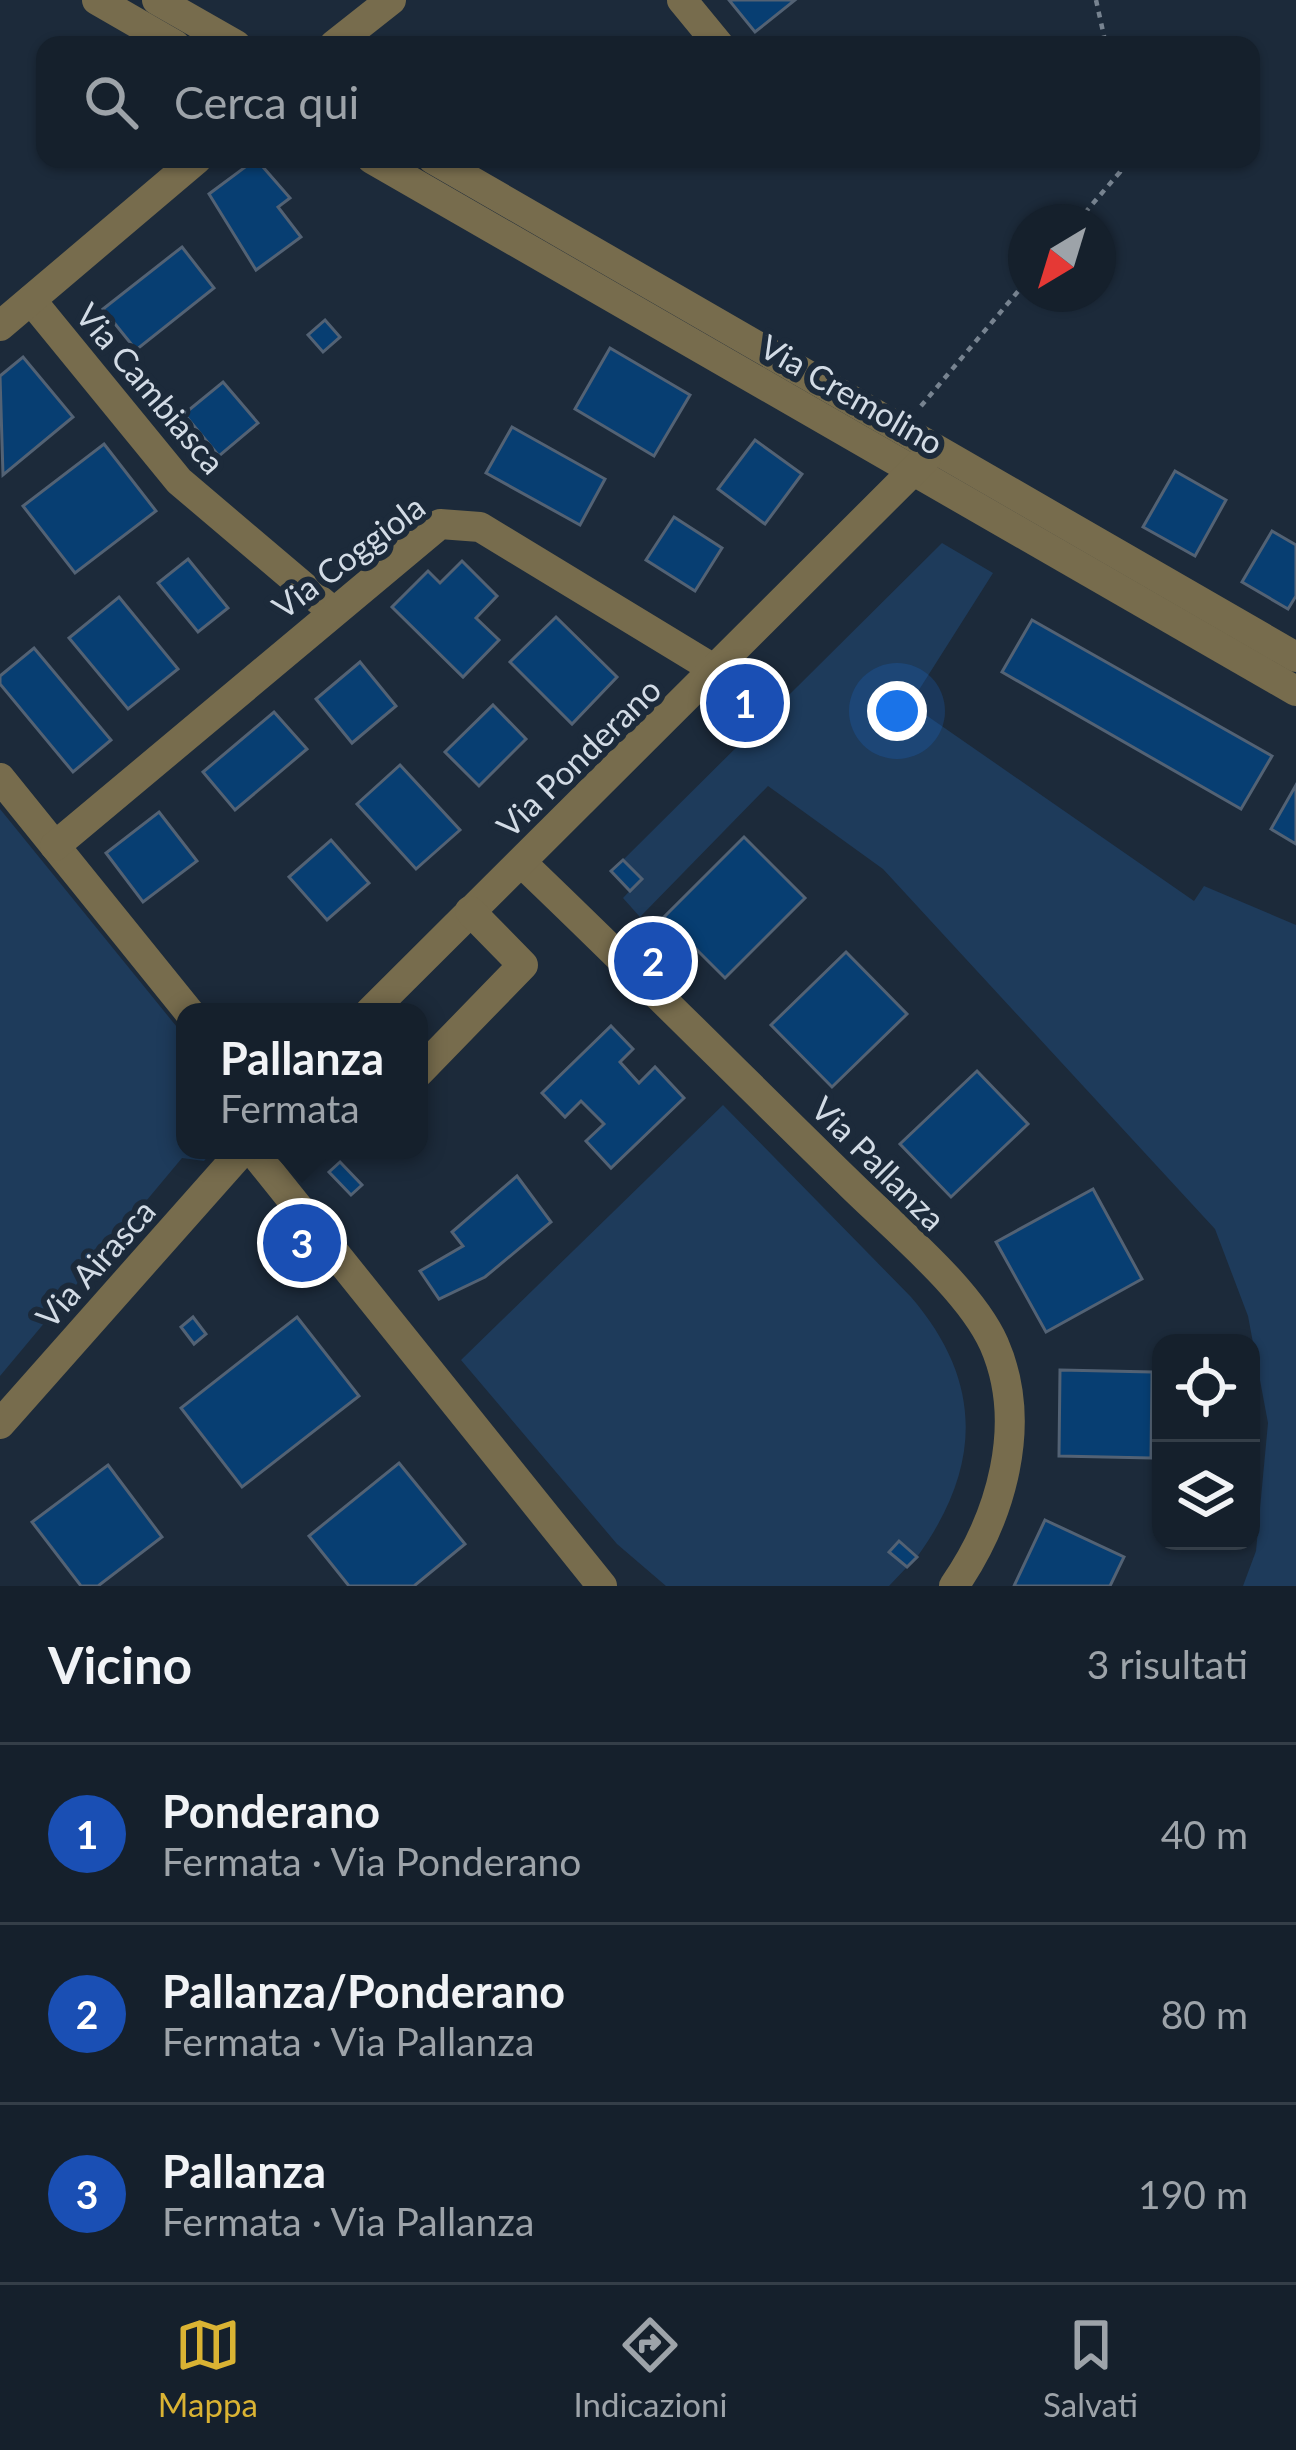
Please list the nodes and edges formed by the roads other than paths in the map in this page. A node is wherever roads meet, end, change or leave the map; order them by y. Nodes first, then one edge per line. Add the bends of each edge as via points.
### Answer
1 (97, 0) edge
2 (157, 0) edge
3 (391, 0) edge
4 (682, 0) edge
5 (159, 36) edge
6 (220, 36) edge
7 (345, 36) edge
8 (712, 36) edge
9 (186, 168) edge
10 (389, 168) edge
11 (449, 168) edge
12 (31, 300) junction
13 (0, 326) edge
14 (924, 460) junction
15 (331, 610) junction
16 (1296, 657) edge
17 (717, 671) junction
18 (1296, 691) edge
19 (0, 778) edge
20 (55, 846) junction
21 (522, 862) junction
22 (470, 911) junction
23 (182, 1003) edge
24 (379, 1003) edge
25 (428, 1063) edge
26 (240, 1159) edge
27 (255, 1159) edge
28 (0, 1424) edge
29 (602, 1586) edge
30 (954, 1586) edge

1 - 5 street
2 - 6 street
3 - 7 street
4 - 8 street
9 - 12 street
10 - 14 street, Via Cremolino
11 - 14 street, Via Cremolino via 900,430
12 - 13 street
12 - 15 street, Via Cambiasca via 196,498
14 - 16 street, Via Cremolino
14 - 17 street, Via Ponderano
14 - 18 street, Via Cremolino
15 - 17 street, Via Coggiola via 440,524 467,523
15 - 20 street, Via Coggiola
17 - 21 street, Via Ponderano
19 - 20 street
20 - 23 street
21 - 22 street, Via Ponderano
21 - 30 street, Via Pallanza via 918,1251 993,1341 1010,1406 1008,1449 986,1533
22 - 24 street, Via Ponderano
22 - 25 street via 523,965
26 - 28 street, Via Airasca
27 - 29 street

